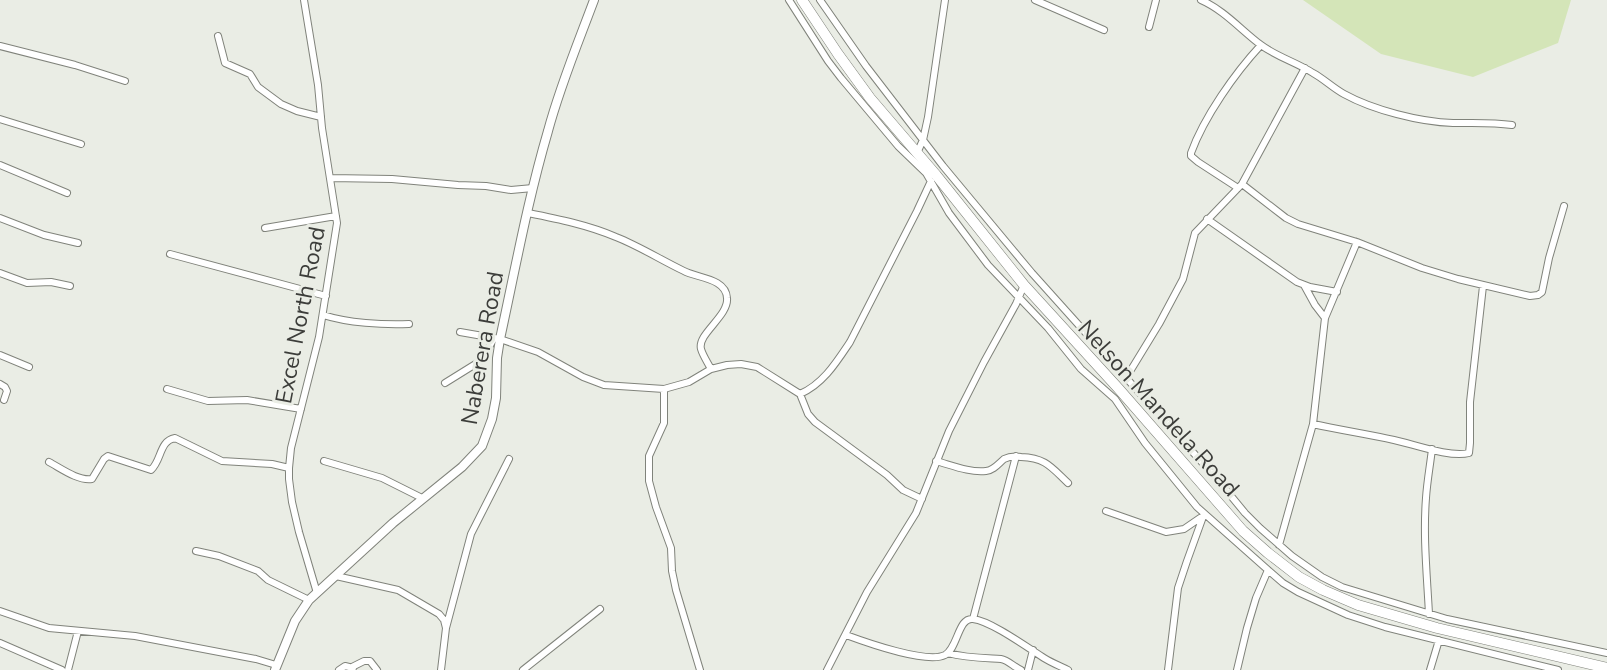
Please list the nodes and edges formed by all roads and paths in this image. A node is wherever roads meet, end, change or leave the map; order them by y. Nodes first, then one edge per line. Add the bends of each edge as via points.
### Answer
1 (304, 0) edge
2 (594, 0) edge
3 (789, 0) edge
4 (802, 0) edge
5 (820, 0) edge
6 (946, 0) edge
7 (1035, 0) edge
8 (1156, 0) edge
9 (1201, 0) edge
10 (1050, 3) edge
11 (1149, 27) dead end
12 (1104, 30) dead end
13 (218, 37) dead end
14 (1261, 45) junction
15 (0, 46) edge
16 (1306, 68) junction
17 (125, 81) dead end
18 (321, 117) junction
19 (0, 118) edge
20 (1512, 125) dead end
21 (923, 140) junction
22 (81, 144) dead end
23 (917, 153) junction
24 (0, 165) edge
25 (330, 178) junction
26 (931, 181) junction
27 (1240, 186) junction
28 (533, 188) junction
29 (67, 193) dead end
30 (1564, 206) dead end
31 (528, 213) junction
32 (336, 216) junction
33 (0, 218) edge
34 (1208, 219) junction
35 (265, 228) dead end
36 (1357, 242) junction
37 (78, 243) dead end
38 (170, 254) dead end
39 (0, 273) edge
40 (70, 285) dead end
41 (1024, 285) junction
42 (1304, 285) junction
43 (1483, 286) junction
44 (1337, 292) junction
45 (326, 296) junction
46 (1018, 299) junction
47 (323, 315) junction
48 (1325, 318) junction
49 (409, 324) dead end
50 (460, 332) dead end
51 (497, 338) junction
52 (0, 355) edge
53 (29, 367) dead end
54 (710, 369) junction
55 (1126, 378) junction
56 (445, 383) dead end
57 (0, 384) edge
58 (167, 389) dead end
59 (664, 389) junction
60 (800, 394) junction
61 (4, 401) dead end
62 (301, 409) junction
63 (1313, 424) junction
64 (1432, 449) junction
65 (1016, 456) junction
66 (509, 459) dead end
67 (324, 461) dead end
68 (936, 461) junction
69 (49, 462) dead end
70 (289, 468) junction
71 (1068, 483) dead end
72 (422, 498) junction
73 (922, 499) junction
74 (1106, 511) dead end
75 (1203, 515) junction
76 (1279, 545) junction
77 (196, 551) dead end
78 (1268, 570) junction
79 (336, 576) junction
80 (317, 593) junction
81 (309, 600) junction
82 (600, 609) dead end
83 (0, 611) edge
84 (1429, 614) junction
85 (973, 619) junction
86 (446, 628) junction
87 (78, 631) junction
88 (846, 635) junction
89 (1439, 640) junction
90 (0, 643) edge
91 (1033, 650) junction
92 (948, 653) junction
93 (1607, 653) edge
94 (1606, 665) edge
95 (275, 667) edge
96 (353, 669) edge
97 (62, 670) edge
98 (68, 670) edge
99 (339, 670) edge
100 (377, 670) edge
101 (441, 670) edge
102 (523, 670) edge
103 (699, 670) edge
104 (827, 670) edge
105 (1021, 670) edge
106 (1028, 670) edge
107 (1068, 670) edge
108 (1168, 670) edge
109 (1237, 670) edge
110 (1430, 670) edge
111 (1558, 670) edge

1 - 18 street, Excel North Road
2 - 28 street, Naberera Road via 548,129
3 - 26 street via 841,78
4 - 23 main road, Nelson Mandela Road via 849,71
5 - 21 street
6 - 21 street
7 - 10 street
8 - 11 street
9 - 14 street
10 - 12 street
13 - 18 street via 225,63 250,74 281,104
14 - 16 street
14 - 27 street via 1219,100 1191,153 1198,162
15 - 17 street
16 - 20 street via 1343,94 1387,111 1443,122
16 - 27 street
18 - 25 street, Excel North Road
19 - 22 street
21 - 23 street
21 - 55 street
23 - 41 main road, Nelson Mandela Road
24 - 29 street
25 - 28 street
25 - 32 street, Excel North Road
26 - 46 street via 974,249
26 - 60 street via 850,342 819,382
27 - 34 street
27 - 36 street via 1292,222
28 - 31 street, Naberera Road
30 - 43 street via 1540,294
31 - 51 street, Naberera Road
31 - 54 street via 613,235 688,273 713,280 727,296 700,346
32 - 35 street
32 - 45 street, Excel North Road
33 - 37 street
34 - 42 street
34 - 55 street via 1195,233 1183,279
36 - 43 street
36 - 44 street
38 - 45 street
39 - 40 street via 27,282
41 - 46 street
41 - 94 main road, Nelson Mandela Road via 1243,531 1299,577 1350,602 1437,628
42 - 44 street
42 - 48 street
43 - 64 street via 1470,402 1470,451 1465,455
44 - 48 street
45 - 47 street, Excel North Road
46 - 68 street
46 - 75 street via 1081,369 1115,399
47 - 49 street
47 - 62 street, Excel North Road
48 - 63 street
50 - 51 street
51 - 56 street via 482,360
51 - 59 street via 538,352 604,385
51 - 72 street, Naberera Road via 496,398 482,446
52 - 53 street
54 - 59 street
54 - 60 street via 749,365
55 - 76 street
57 - 61 street via 7,391
58 - 62 street via 208,401 247,400
59 - 103 street via 664,423 649,456 649,481 671,548 676,590
60 - 73 street via 815,422 903,490
62 - 70 street, Excel North Road
63 - 64 street
63 - 76 street
64 - 84 street via 1425,524
65 - 68 street via 987,471
65 - 71 street via 1041,460
65 - 85 street
66 - 86 street via 471,534
67 - 72 street via 383,478
68 - 73 street
69 - 70 street via 87,480 108,456 151,470 165,443 175,438 222,461
70 - 80 street, Excel North Road via 292,502
72 - 79 street, Naberera Road
73 - 88 street
74 - 75 street via 1166,532 1184,529
75 - 78 street
75 - 108 street via 1178,588
76 - 84 street via 1333,584
77 - 81 street via 258,572
78 - 89 street via 1336,611
78 - 109 street
79 - 80 street, Naberera Road
79 - 86 street via 401,592 439,614
80 - 81 street, Naberera Road
81 - 95 street, Naberera Road
82 - 102 street
83 - 87 street via 49,628
84 - 93 street
85 - 91 street
85 - 92 street via 964,622
86 - 101 street
87 - 95 street via 135,636 256,659
87 - 98 street
88 - 92 street via 907,653 939,657
88 - 104 street
89 - 110 street
89 - 111 street
90 - 97 street
91 - 106 street
91 - 107 street
92 - 105 street via 1003,659
96 - 99 street via 345,666
96 - 100 street via 370,661

